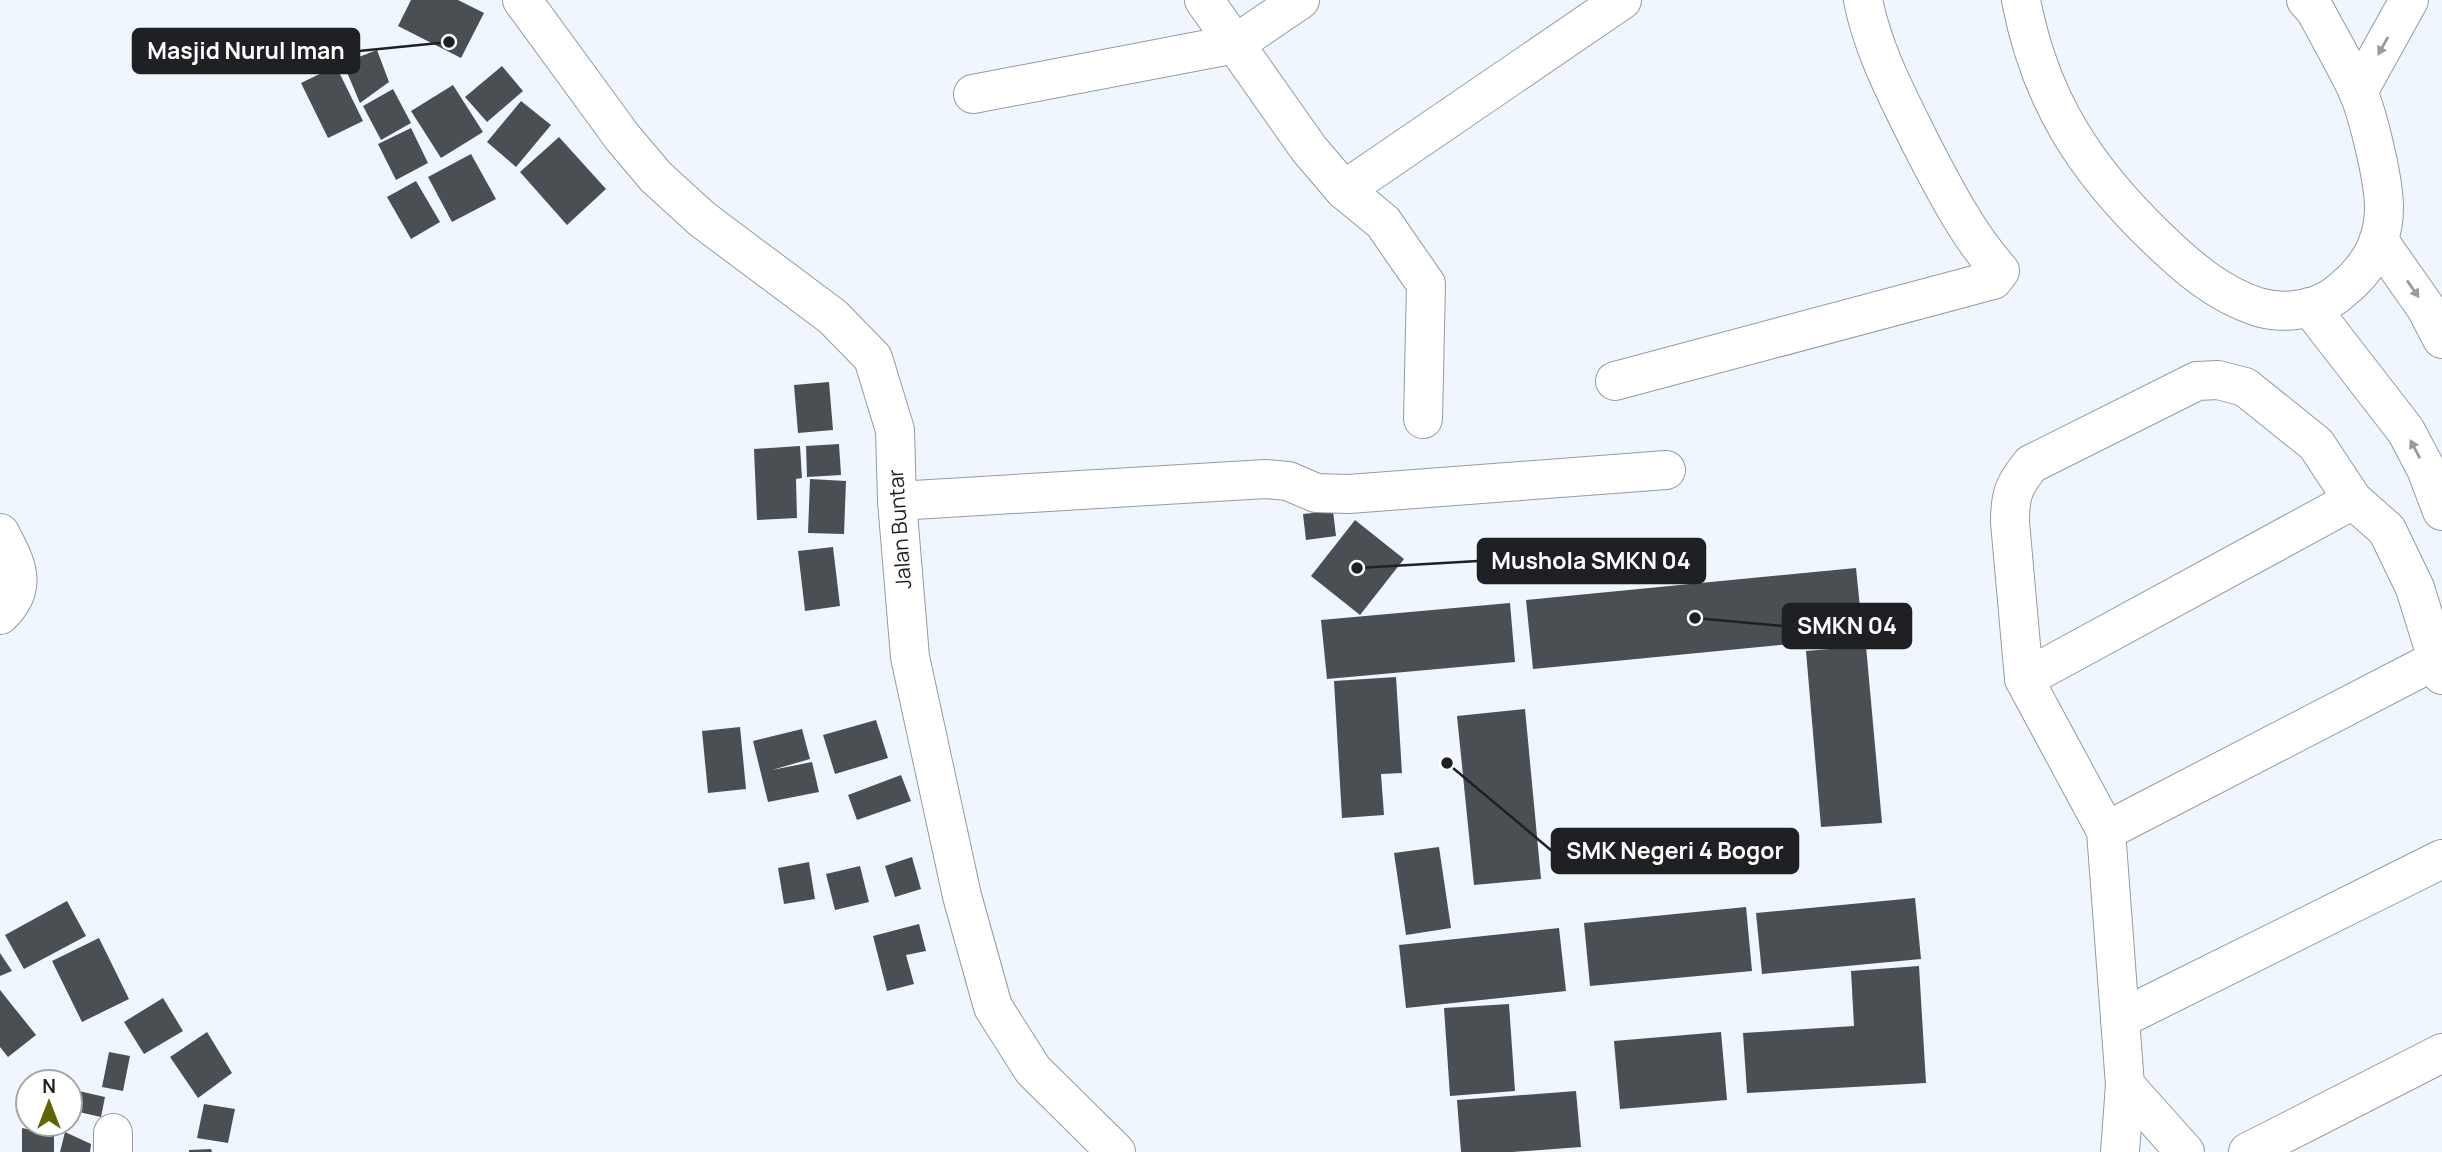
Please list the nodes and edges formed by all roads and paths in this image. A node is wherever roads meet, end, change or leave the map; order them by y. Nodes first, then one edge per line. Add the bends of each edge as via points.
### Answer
1 (522, 0) edge
2 (1204, 0) edge
3 (1300, 0) edge
4 (1622, 0) edge
5 (1863, 0) edge
6 (2021, 0) edge
7 (2306, 0) edge
8 (2409, 0) edge
9 (1235, 44) junction
10 (2358, 92) junction
11 (972, 94) dead end
12 (1344, 190) junction
13 (2379, 241) junction
14 (2310, 307) junction
15 (2442, 339) edge
16 (1615, 381) dead end
17 (1423, 419) dead end
18 (1666, 470) dead end
19 (2353, 500) junction
20 (897, 501) junction
21 (2442, 511) edge
22 (0, 533) edge
23 (0, 615) edge
24 (2440, 667) edge
25 (2024, 679) junction
26 (2106, 831) junction
27 (2442, 859) edge
28 (2120, 1019) junction
29 (2442, 1053) edge
30 (2125, 1085) junction
31 (1116, 1152) edge
32 (2120, 1152) edge
33 (2185, 1152) edge
34 (2248, 1152) edge

1 - 20 street, Jalan Buntar via 656,177 702,219 833,317 873,358 895,430
2 - 9 street
3 - 9 street
4 - 12 street
5 - 16 street via 1869,29 1895,92 1949,197 2000,271 1993,280
6 - 14 street via 2046,86 2073,140 2107,188 2191,271 2232,296 2286,312
7 - 10 street
8 -> 10 street
9 - 11 street
9 - 12 street
10 - 13 street via 2377,160 2384,209
12 - 17 street via 1383,222 1426,285
13 - 14 street via 2360,274 2339,294
13 -> 15 street
21 -> 14 street via 2406,431
18 - 20 street via 1349,494 1316,493 1287,481 1266,479
19 - 24 street via 2387,530 2415,588
19 - 25 street
19 - 25 street via 2316,444 2245,387 2218,380 2197,381 2031,464 2016,482 2010,501
20 - 31 street, Jalan Buntar via 910,657 962,896 993,1007 1033,1070
22 - 23 street via 16,569 18,586 12,603
24 - 26 street
25 - 26 street
26 - 28 street
27 - 28 street
28 - 30 street
29 - 34 street
30 - 32 street
30 - 33 street

